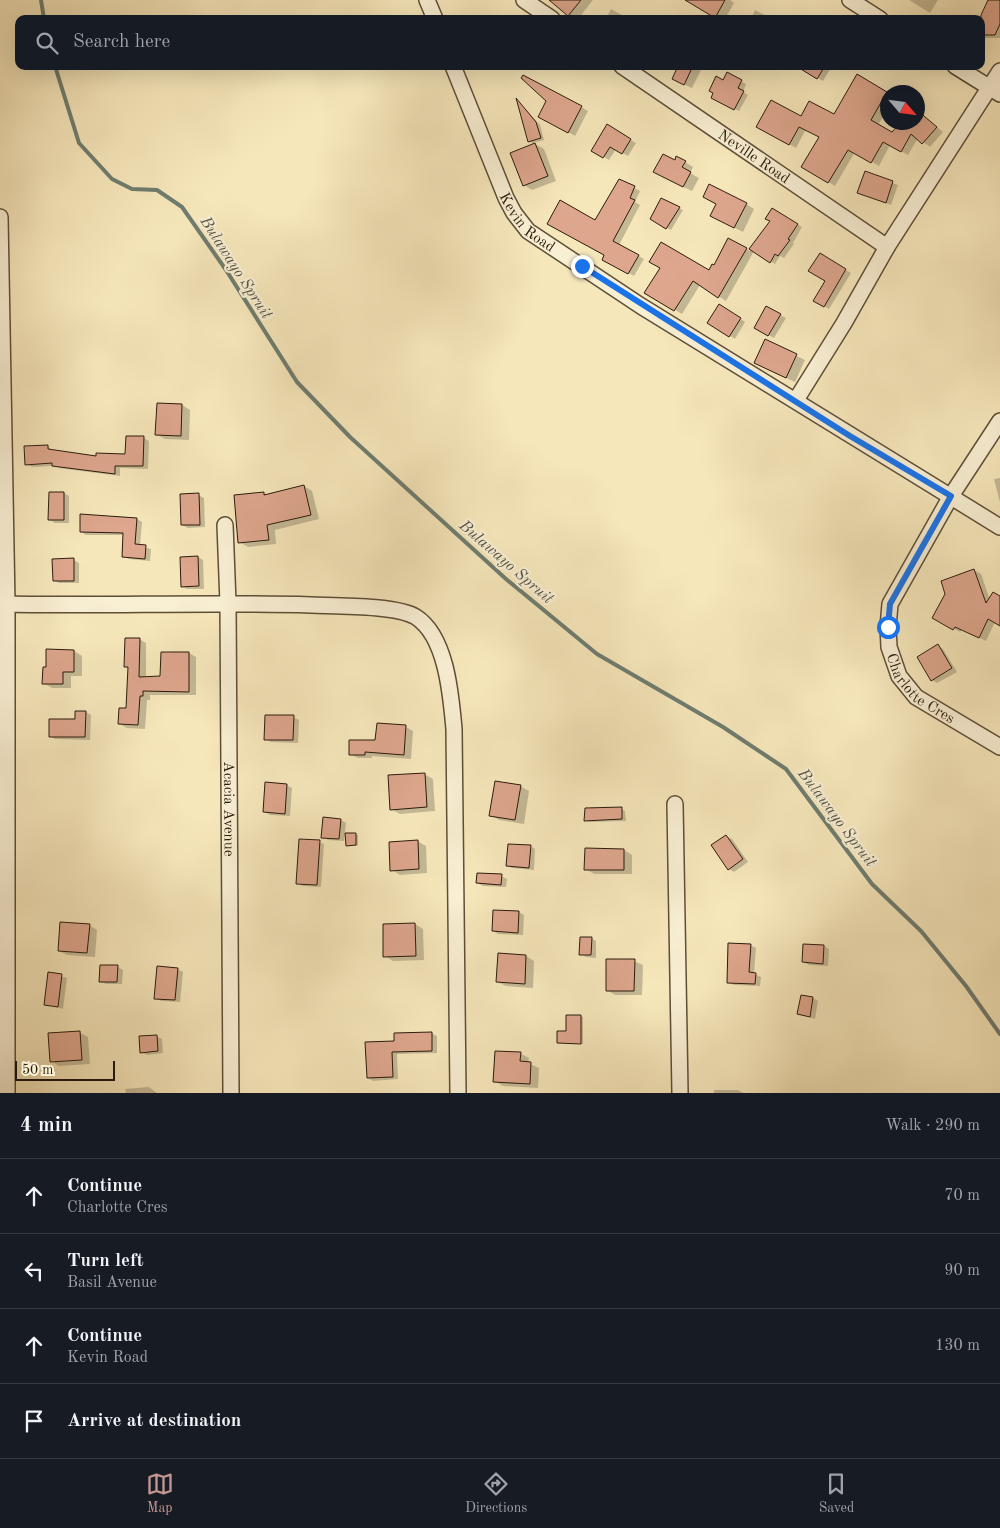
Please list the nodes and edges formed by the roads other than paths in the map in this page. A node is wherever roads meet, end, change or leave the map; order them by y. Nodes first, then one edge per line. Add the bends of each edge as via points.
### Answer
1 (427, 0) edge
2 (524, 0) edge
3 (850, 0) edge
4 (433, 15) edge
5 (546, 15) edge
6 (874, 15) edge
7 (456, 70) edge
8 (628, 70) edge
9 (961, 70) edge
10 (1000, 71) edge
11 (995, 91) edge
12 (0, 217) edge
13 (887, 247) junction
14 (796, 400) junction
15 (1000, 421) edge
16 (951, 496) junction
17 (225, 525) dead end
18 (1000, 527) edge
19 (228, 603) junction
20 (4, 604) edge
21 (1000, 747) edge
22 (675, 804) dead end
23 (7, 1093) edge
24 (231, 1093) edge
25 (458, 1093) edge
26 (680, 1093) edge

1 - 4 street
2 - 5 street
3 - 6 street
7 - 14 street, Kevin Road via 506,198 528,231 641,306
8 - 13 street, Neville Road
9 - 11 street
10 - 11 street
11 - 13 street
12 - 20 street
13 - 14 street
14 - 16 street, Kevin Road
15 - 16 street, Charlotte Cres
16 - 18 street, Kevin Road
16 - 21 street, Charlotte Cres via 890,604 889,646 899,676 916,698
17 - 19 street, Acacia Avenue
19 - 20 street
19 - 24 street, Acacia Avenue
19 - 25 street via 340,606 404,612 417,618 433,635 449,680 454,729
20 - 23 street
22 - 26 street

